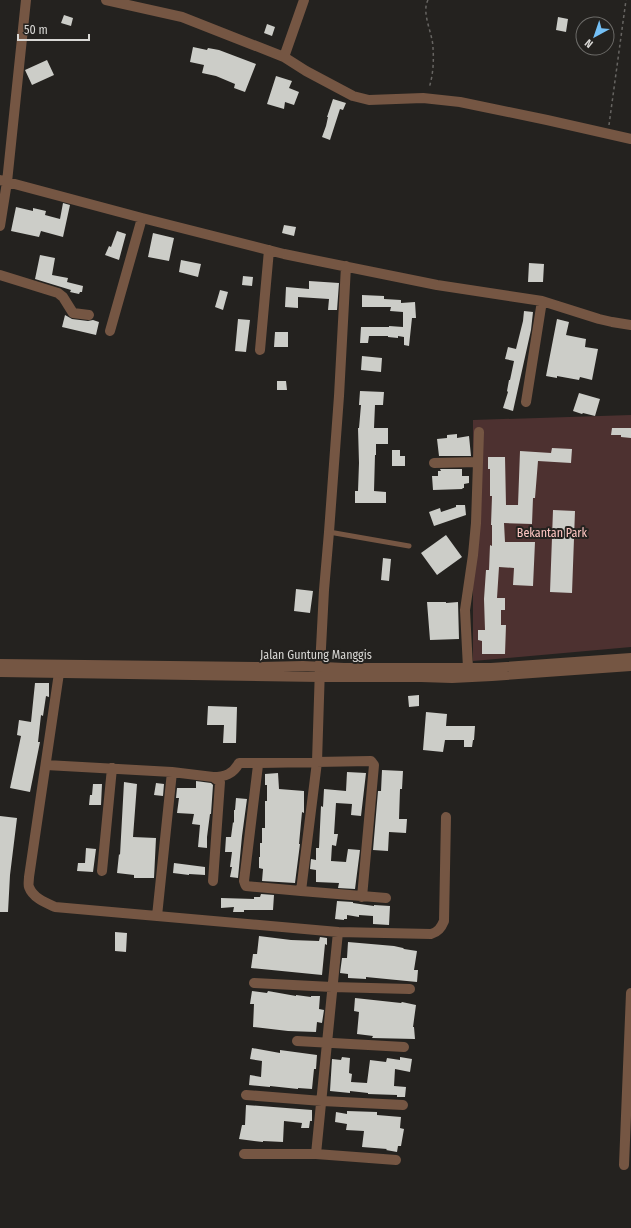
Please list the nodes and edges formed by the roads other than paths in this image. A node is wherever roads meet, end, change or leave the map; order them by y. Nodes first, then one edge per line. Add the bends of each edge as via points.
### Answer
1 (26, 0) edge
2 (106, 0) edge
3 (304, 0) edge
4 (284, 57) junction
5 (631, 139) edge
6 (4, 181) edge
7 (142, 218) junction
8 (0, 226) edge
9 (269, 250) junction
10 (346, 266) junction
11 (0, 275) edge
12 (542, 301) junction
13 (89, 315) dead end
14 (631, 325) edge
15 (110, 331) dead end
16 (260, 350) dead end
17 (526, 402) dead end
18 (478, 432) dead end
19 (478, 462) junction
20 (434, 463) dead end
21 (329, 532) junction
22 (409, 546) dead end
23 (631, 658) edge
24 (631, 666) edge
25 (320, 667) junction
26 (3, 668) edge
27 (468, 668) junction
28 (510, 671) junction
29 (59, 673) junction
30 (320, 677) junction
31 (317, 762) junction
32 (260, 763) junction
33 (46, 765) junction
34 (112, 768) junction
35 (172, 772) junction
36 (214, 777) junction
37 (446, 817) dead end
38 (102, 871) dead end
39 (213, 881) dead end
40 (301, 891) junction
41 (362, 897) junction
42 (386, 898) dead end
43 (158, 916) junction
44 (338, 932) junction
45 (254, 983) dead end
46 (332, 987) junction
47 (410, 989) dead end
48 (631, 993) edge
49 (630, 1026) edge
50 (297, 1041) dead end
51 (327, 1042) junction
52 (404, 1047) dead end
53 (246, 1095) dead end
54 (322, 1101) junction
55 (403, 1105) dead end
56 (244, 1154) dead end
57 (316, 1154) junction
58 (396, 1160) dead end
59 (624, 1164) dead end

1 - 6 street
2 - 4 street via 182,17
3 - 4 street
4 - 5 street via 353,96 369,100 423,98 460,102
6 - 7 street
6 - 8 street
7 - 9 street
7 - 15 street
9 - 10 street
9 - 16 street
10 - 12 street via 437,285
10 - 21 street
11 - 13 street via 58,293 73,313
12 - 14 street via 599,319
12 - 17 street
18 - 19 street
19 - 20 street
19 - 27 street via 474,547 465,610
21 - 22 lane
21 - 25 street
23 - 28 street, Jalan Guntung Manggis
24 - 28 street, Jalan Guntung Manggis
25 - 26 street, Jalan Guntung Manggis
25 - 27 street, Jalan Guntung Manggis
25 - 30 street
26 - 29 street, Jalan Guntung Manggis
27 - 28 street, Jalan Guntung Manggis
28 - 30 street, Jalan Guntung Manggis via 452,678
29 - 30 street, Jalan Guntung Manggis
29 - 33 street
30 - 31 street
31 - 32 street
31 - 40 street
31 - 41 street via 371,761 374,764
32 - 36 street via 239,763 231,773
32 - 40 street via 257,766 244,884
33 - 34 street
33 - 43 street via 29,877 29,887 34,895 55,907
34 - 35 street
34 - 38 street
35 - 36 street
35 - 43 street
36 - 39 street via 220,782
37 - 44 street via 444,921 441,928 431,934
40 - 41 street
41 - 42 street
43 - 44 street
44 - 46 street
45 - 46 street
46 - 47 street
46 - 51 street
48 - 49 street
49 - 59 street
50 - 51 street
51 - 52 street
51 - 54 street
53 - 54 street
54 - 55 street
54 - 57 street
56 - 57 street
57 - 58 street

